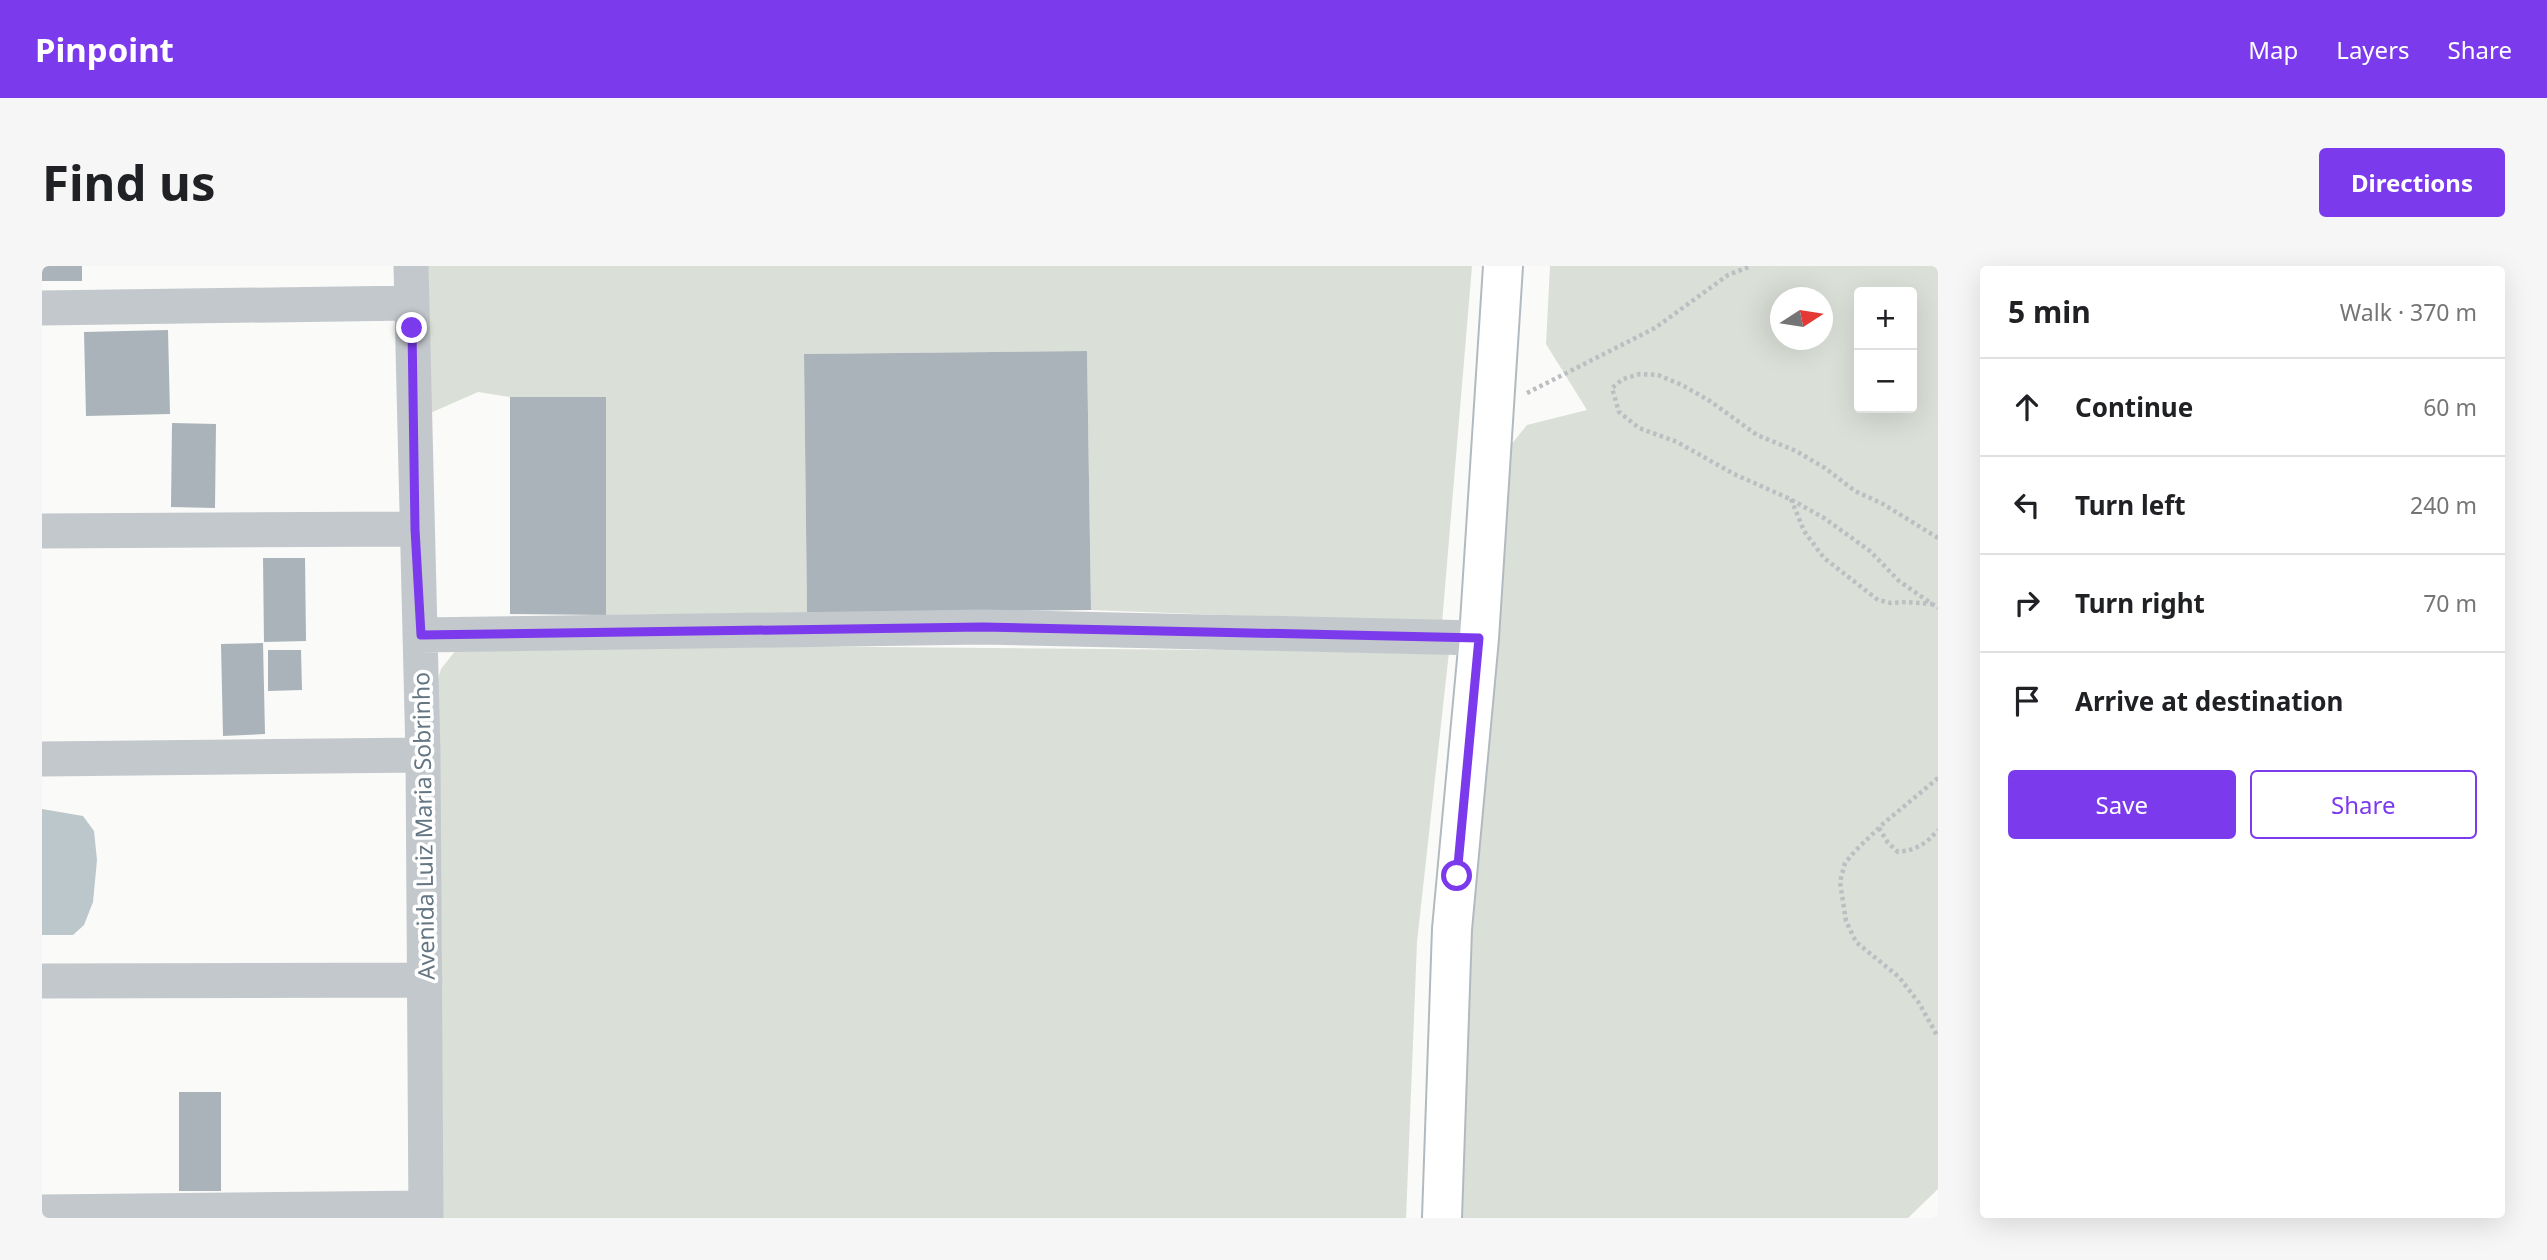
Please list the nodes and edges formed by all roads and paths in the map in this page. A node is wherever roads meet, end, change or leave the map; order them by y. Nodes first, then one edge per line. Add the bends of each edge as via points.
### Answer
1 (411, 266) edge
2 (1503, 266) edge
3 (1751, 266) edge
4 (412, 303) junction
5 (42, 308) edge
6 (1493, 410) junction
7 (1790, 499) junction
8 (415, 529) junction
9 (42, 531) edge
10 (1938, 538) edge
11 (1932, 604) junction
12 (1938, 608) edge
13 (421, 635) junction
14 (1479, 638) junction
15 (422, 755) junction
16 (42, 759) edge
17 (1938, 778) edge
18 (1879, 828) junction
19 (1938, 830) edge
20 (425, 980) junction
21 (42, 981) edge
22 (1936, 1028) edge
23 (1938, 1037) edge
24 (42, 1212) edge
25 (426, 1213) edge
26 (1442, 1218) edge

1 - 4 street, Avenida Luiz Maria Sobrinho
2 - 6 street
3 - 6 path via 1728,275 1655,328
4 - 5 street
4 - 8 street, Avenida Luiz Maria Sobrinho
6 - 14 street
7 - 10 path via 1639,428 1619,412 1612,388 1640,374 1658,375 1682,385 1757,435 1806,456 1855,491
7 - 11 path via 1870,551 1899,581
7 - 11 path via 1804,531 1824,558 1878,600
8 - 9 street
8 - 13 street, Avenida Luiz Maria Sobrinho
11 - 12 path
13 - 14 street via 983,627
13 - 15 street, Avenida Luiz Maria Sobrinho
14 - 26 street via 1452,929
15 - 16 street
15 - 20 street, Avenida Luiz Maria Sobrinho
17 - 18 path
18 - 19 path via 1898,852 1914,850
18 - 22 path via 1845,863 1840,882 1846,921 1856,942 1899,977
20 - 21 street
20 - 25 street, Avenida Luiz Maria Sobrinho
22 - 23 path
24 - 25 street

